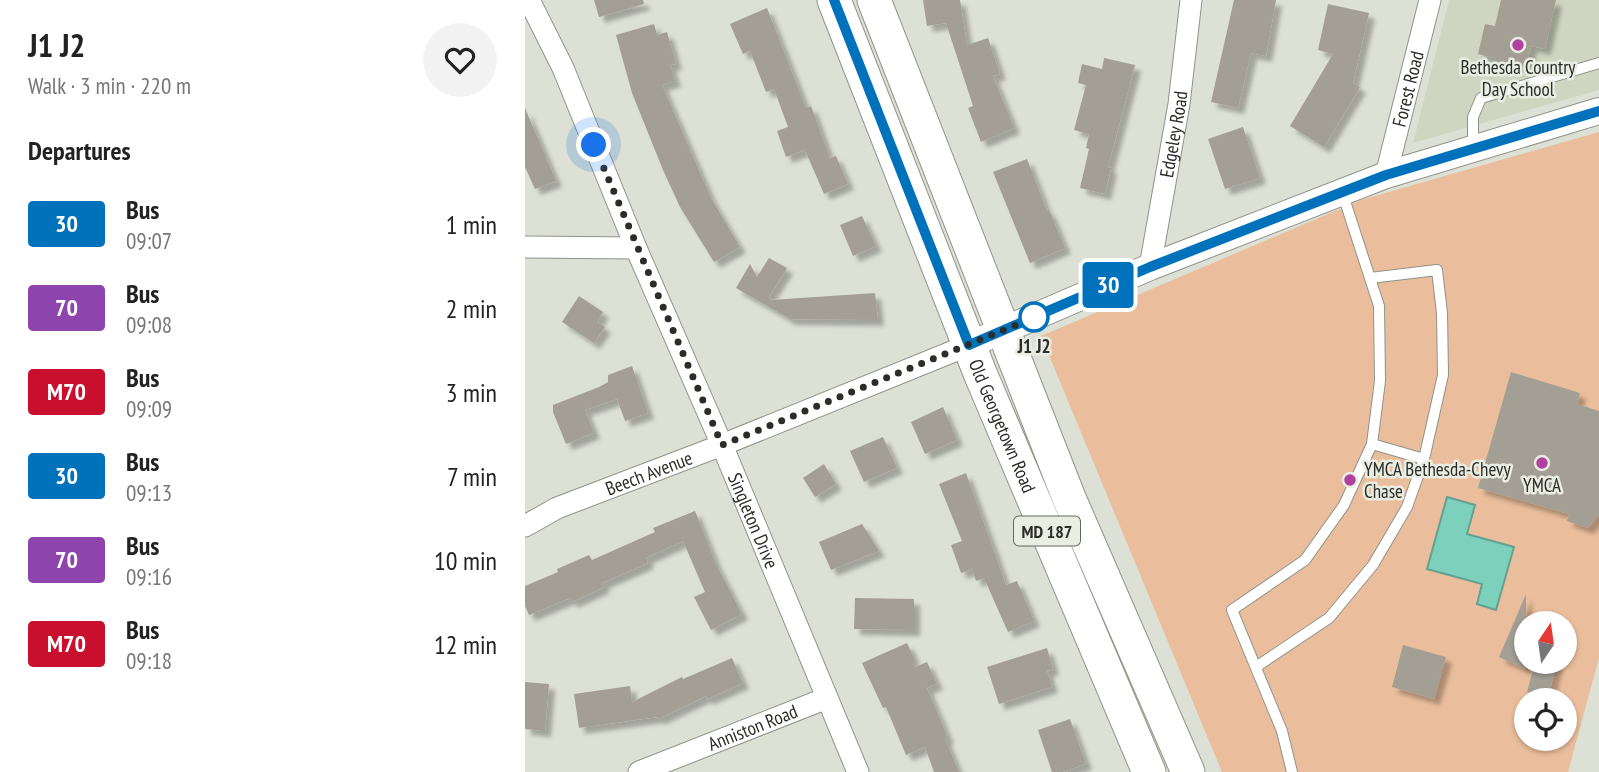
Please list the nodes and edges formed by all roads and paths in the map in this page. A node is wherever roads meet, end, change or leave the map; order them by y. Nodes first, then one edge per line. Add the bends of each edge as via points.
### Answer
1 (529, 0) edge
2 (834, 0) edge
3 (874, 0) edge
4 (1191, 0) edge
5 (1430, 0) edge
6 (1599, 63) edge
7 (1599, 111) edge
8 (1473, 149) junction
9 (1386, 175) junction
10 (1342, 192) junction
11 (525, 247) edge
12 (636, 248) junction
13 (1150, 267) junction
14 (1370, 278) junction
15 (1002, 330) junction
16 (969, 345) junction
17 (1371, 444) junction
18 (722, 445) junction
19 (1425, 458) junction
20 (525, 507) edge
21 (557, 508) junction
22 (525, 526) edge
23 (1256, 667) junction
24 (827, 698) junction
25 (639, 772) edge
26 (858, 772) edge
27 (1149, 772) edge
28 (1188, 772) edge
29 (1292, 772) edge

1 - 12 street, Singleton Drive via 563,68
2 - 16 main road, Old Georgetown Road / MD 187
3 - 15 main road, Old Georgetown Road / MD 187
4 - 13 street, Edgeley Road via 1179,104
5 - 9 street, Forest Road
6 - 8 lane via 1481,98 1473,117
7 - 8 street, Beech Avenue
8 - 9 street, Beech Avenue
9 - 10 street, Beech Avenue
10 - 13 street, Beech Avenue
10 - 14 lane
11 - 12 street
12 - 18 street, Singleton Drive
13 - 15 street, Beech Avenue
14 - 17 lane via 1379,306 1380,382
14 - 19 lane via 1437,270 1443,375
15 - 16 street, Beech Avenue
15 - 28 main road, Old Georgetown Road / MD 187
16 - 18 street, Beech Avenue
16 - 27 main road, Old Georgetown Road / MD 187
17 - 19 lane
17 - 23 lane via 1344,505 1304,560 1232,610
18 - 21 street, Beech Avenue
18 - 24 street, Singleton Drive
19 - 23 lane via 1407,507 1373,565 1329,618
20 - 21 street
21 - 22 street, Beech Avenue
23 - 29 lane via 1282,731
24 - 25 street, Anniston Road
24 - 26 street, Singleton Drive

